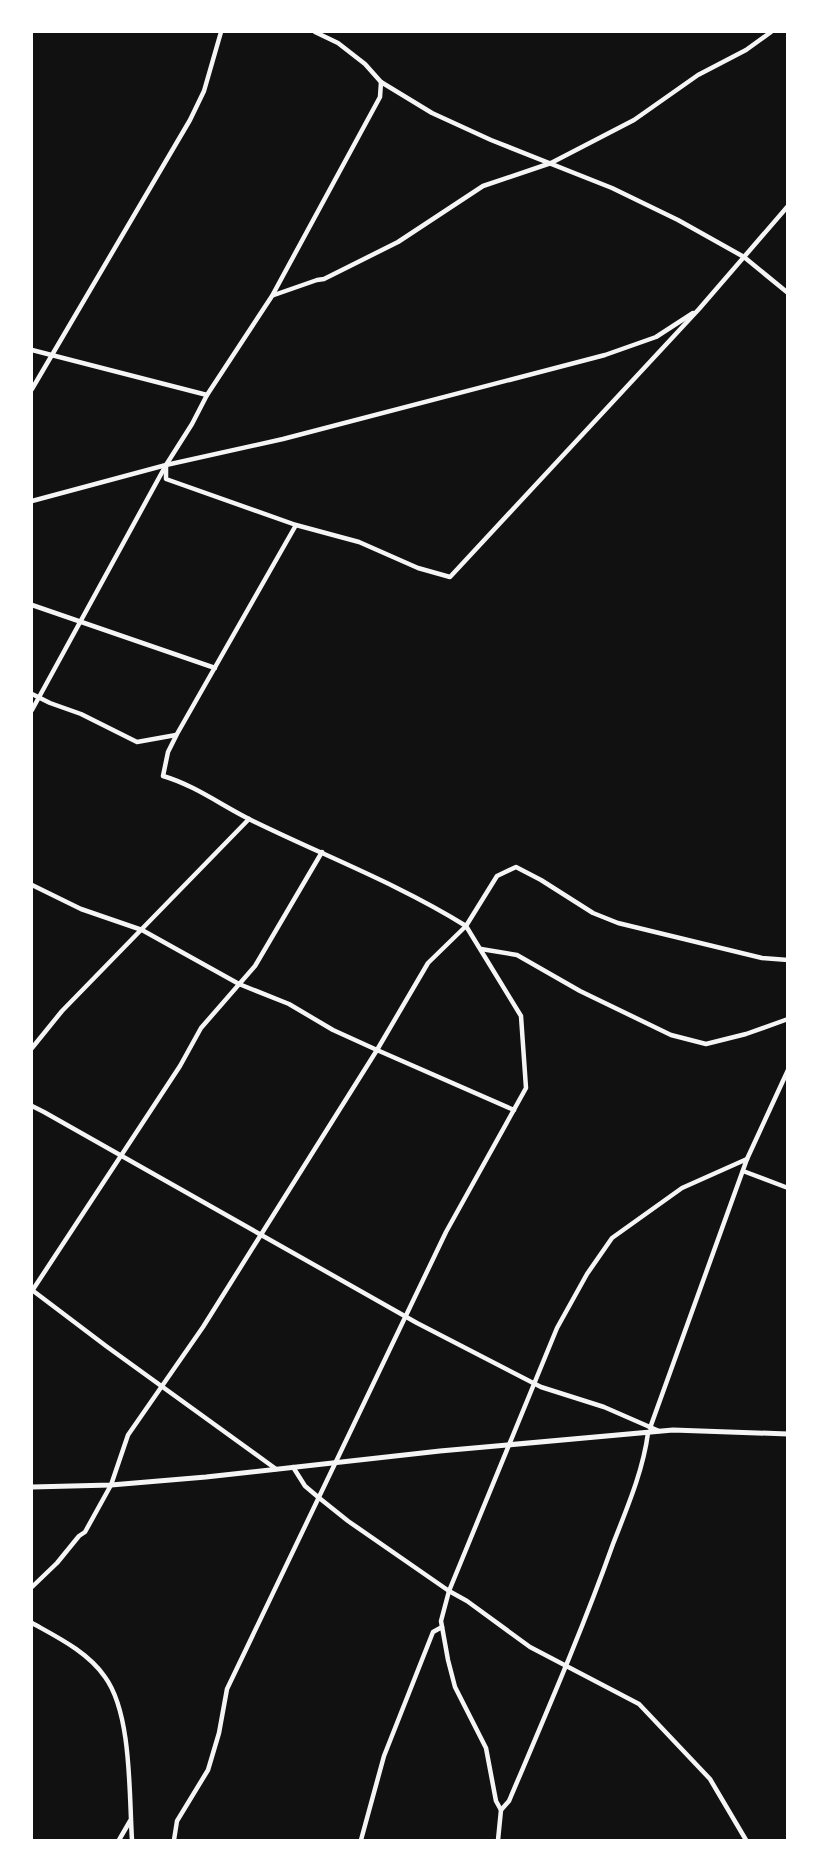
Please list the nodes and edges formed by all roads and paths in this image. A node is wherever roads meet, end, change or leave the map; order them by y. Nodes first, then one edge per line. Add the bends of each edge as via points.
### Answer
1 (221, 32) edge
2 (315, 32) edge
3 (771, 32) edge
4 (381, 82) junction
5 (551, 163) junction
6 (788, 206) edge
7 (744, 257) junction
8 (788, 293) edge
9 (272, 296) junction
10 (699, 309) junction
11 (32, 350) edge
12 (50, 356) junction
13 (32, 389) edge
14 (207, 395) junction
15 (166, 466) junction
16 (32, 501) edge
17 (296, 525) junction
18 (32, 605) edge
19 (80, 620) junction
20 (215, 668) junction
21 (32, 694) edge
22 (38, 697) junction
23 (32, 710) edge
24 (177, 734) junction
25 (249, 819) junction
26 (322, 852) junction
27 (32, 885) edge
28 (466, 926) junction
29 (142, 930) junction
30 (481, 949) junction
31 (788, 960) edge
32 (239, 984) junction
33 (788, 1019) edge
34 (32, 1048) edge
35 (377, 1051) junction
36 (788, 1070) edge
37 (32, 1106) edge
38 (514, 1110) junction
39 (120, 1155) junction
40 (747, 1159) junction
41 (743, 1171) junction
42 (788, 1188) edge
43 (261, 1235) junction
44 (32, 1290) edge
45 (405, 1317) junction
46 (534, 1383) junction
47 (162, 1385) junction
48 (649, 1430) junction
49 (788, 1434) edge
50 (508, 1445) junction
51 (336, 1463) junction
52 (293, 1468) junction
53 (276, 1469) junction
54 (111, 1485) junction
55 (32, 1487) edge
56 (318, 1497) junction
57 (32, 1587) edge
58 (449, 1591) junction
59 (32, 1623) edge
60 (442, 1628) junction
61 (566, 1665) junction
62 (501, 1810) junction
63 (130, 1820) junction
64 (119, 1840) edge
65 (132, 1840) edge
66 (174, 1840) edge
67 (361, 1840) edge
68 (498, 1840) edge
69 (746, 1840) edge

1 - 12 street via 204,91 190,120
2 - 4 street via 338,43
3 - 5 street via 634,120
4 - 5 street via 432,113
4 - 9 street via 380,97
5 - 7 street via 678,220
5 - 9 street via 483,186 398,242 324,279
6 - 7 street
7 - 8 street
7 - 10 street
9 - 14 street
10 - 15 street via 656,337 605,355
10 - 17 street via 450,577 359,542
11 - 12 street
12 - 13 street
12 - 14 street
14 - 15 street
15 - 16 street
15 - 17 street via 166,479
15 - 19 street
17 - 20 street
18 - 19 street
19 - 20 street
19 - 22 street
20 - 24 street
21 - 22 street
22 - 23 street
22 - 24 street via 137,742
24 - 25 street via 163,776
25 - 26 street
25 - 29 street
26 - 28 street
26 - 32 street via 255,966
27 - 29 street via 81,909
28 - 30 street
28 - 31 street via 497,876 516,866 618,923 762,958
28 - 35 street via 428,963
29 - 32 street
29 - 34 street
30 - 33 street via 517,955 671,1035 706,1044
30 - 38 street via 521,1016 526,1088
32 - 35 street via 289,1004
32 - 39 street via 201,1028
35 - 38 street
35 - 43 street
36 - 40 street
37 - 39 street
38 - 45 street
39 - 43 street
39 - 44 street
40 - 41 street
40 - 46 street via 682,1188 612,1238 557,1328
41 - 42 street
41 - 48 street
43 - 45 street
43 - 47 street
44 - 47 street
45 - 46 street
45 - 51 street
46 - 48 street via 604,1407
46 - 50 street
47 - 53 street
47 - 54 street via 128,1435
48 - 49 street
48 - 50 street
48 - 61 street via 627,1507
50 - 51 street
50 - 58 street
51 - 52 street
51 - 56 street
52 - 53 street
52 - 56 street
53 - 54 street
54 - 55 street
54 - 57 street via 85,1532
56 - 58 street
56 - 66 street via 227,1689 208,1770 177,1821
58 - 60 street
58 - 61 street via 530,1647
59 - 63 street via 83,1654 106,1677 123,1723
60 - 62 street via 455,1687 486,1748
60 - 67 street via 433,1632 389,1744
61 - 62 street via 509,1801
61 - 69 street via 639,1704 710,1779
62 - 68 street
63 - 64 street
63 - 65 street

